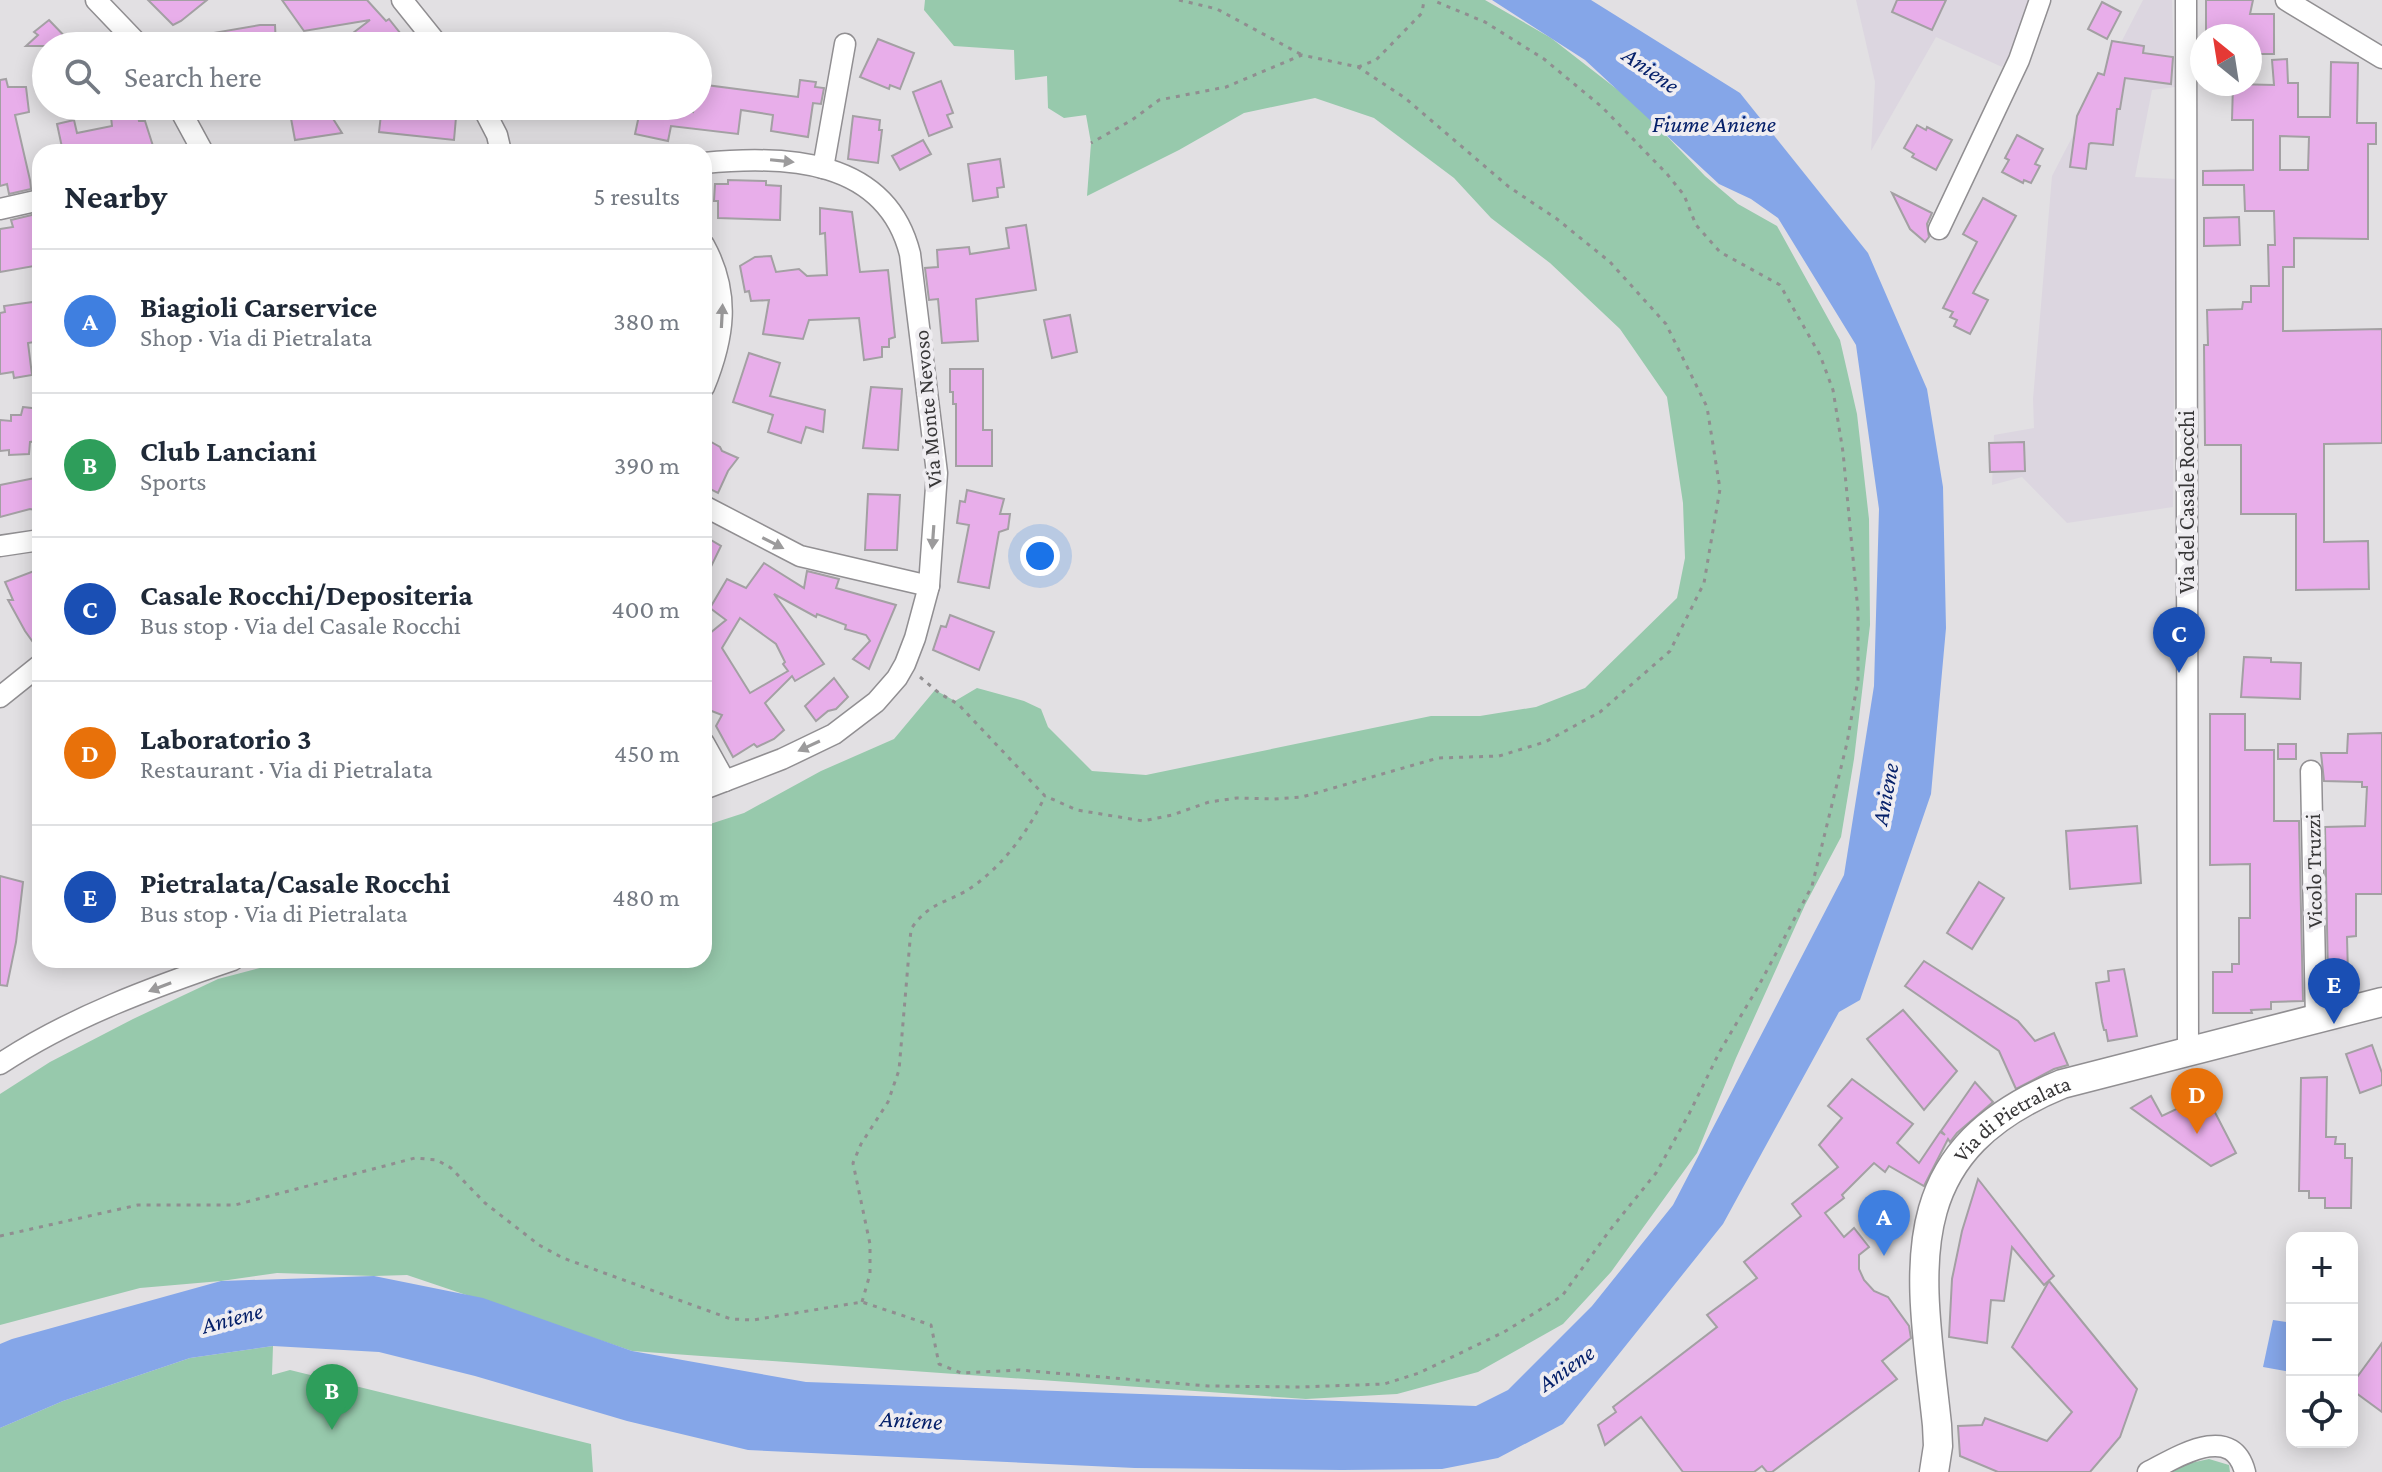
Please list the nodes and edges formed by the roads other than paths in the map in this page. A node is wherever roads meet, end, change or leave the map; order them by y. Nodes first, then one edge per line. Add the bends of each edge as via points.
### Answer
1 (96, 0) edge
2 (402, 0) edge
3 (2040, 0) edge
4 (2186, 0) edge
5 (2286, 0) edge
6 (127, 32) edge
7 (428, 32) edge
8 (845, 44) dead end
9 (2382, 58) edge
10 (186, 120) edge
11 (489, 120) edge
12 (199, 144) edge
13 (499, 144) edge
14 (712, 162) edge
15 (823, 168) junction
16 (32, 202) edge
17 (0, 209) edge
18 (1939, 229) dead end
19 (712, 260) edge
20 (712, 363) edge
21 (712, 510) edge
22 (32, 541) edge
23 (0, 546) edge
24 (929, 586) junction
25 (32, 677) edge
26 (0, 697) edge
27 (712, 757) edge
28 (2311, 771) dead end
29 (725, 781) junction
30 (712, 786) edge
31 (212, 968) edge
32 (2382, 1002) edge
33 (2316, 1019) junction
34 (2188, 1051) junction
35 (0, 1064) edge
36 (1934, 1472) edge
37 (2148, 1472) edge
38 (2245, 1472) edge

1 - 6 street
2 - 7 street
3 - 18 street via 2019,60
4 - 34 street, Via del Casale Rocchi
5 - 9 street
8 - 15 street
10 - 12 street
11 - 13 street
14 -> 15 street, Via Monte Nevoso via 764,159
15 -> 24 street, Via Monte Nevoso via 881,199 899,222 910,254 937,473
16 - 17 street
20 -> 19 street via 723,316
21 -> 24 street via 800,556
22 - 23 street
24 -> 29 street, Via Monte Nevoso via 905,664 876,702 844,728
25 - 26 street
27 - 29 street
28 - 33 street, Vicolo Truzzi
29 - 30 street, Via Monte Nevoso
31 -> 35 street via 90,1015
32 - 33 street, Via di Pietralata
33 - 34 street, Via di Pietralata
34 - 36 street, Via di Pietralata via 2038,1094 1989,1126 1944,1178 1929,1219 1925,1259 1938,1446
37 - 38 street via 2212,1445 2237,1454

